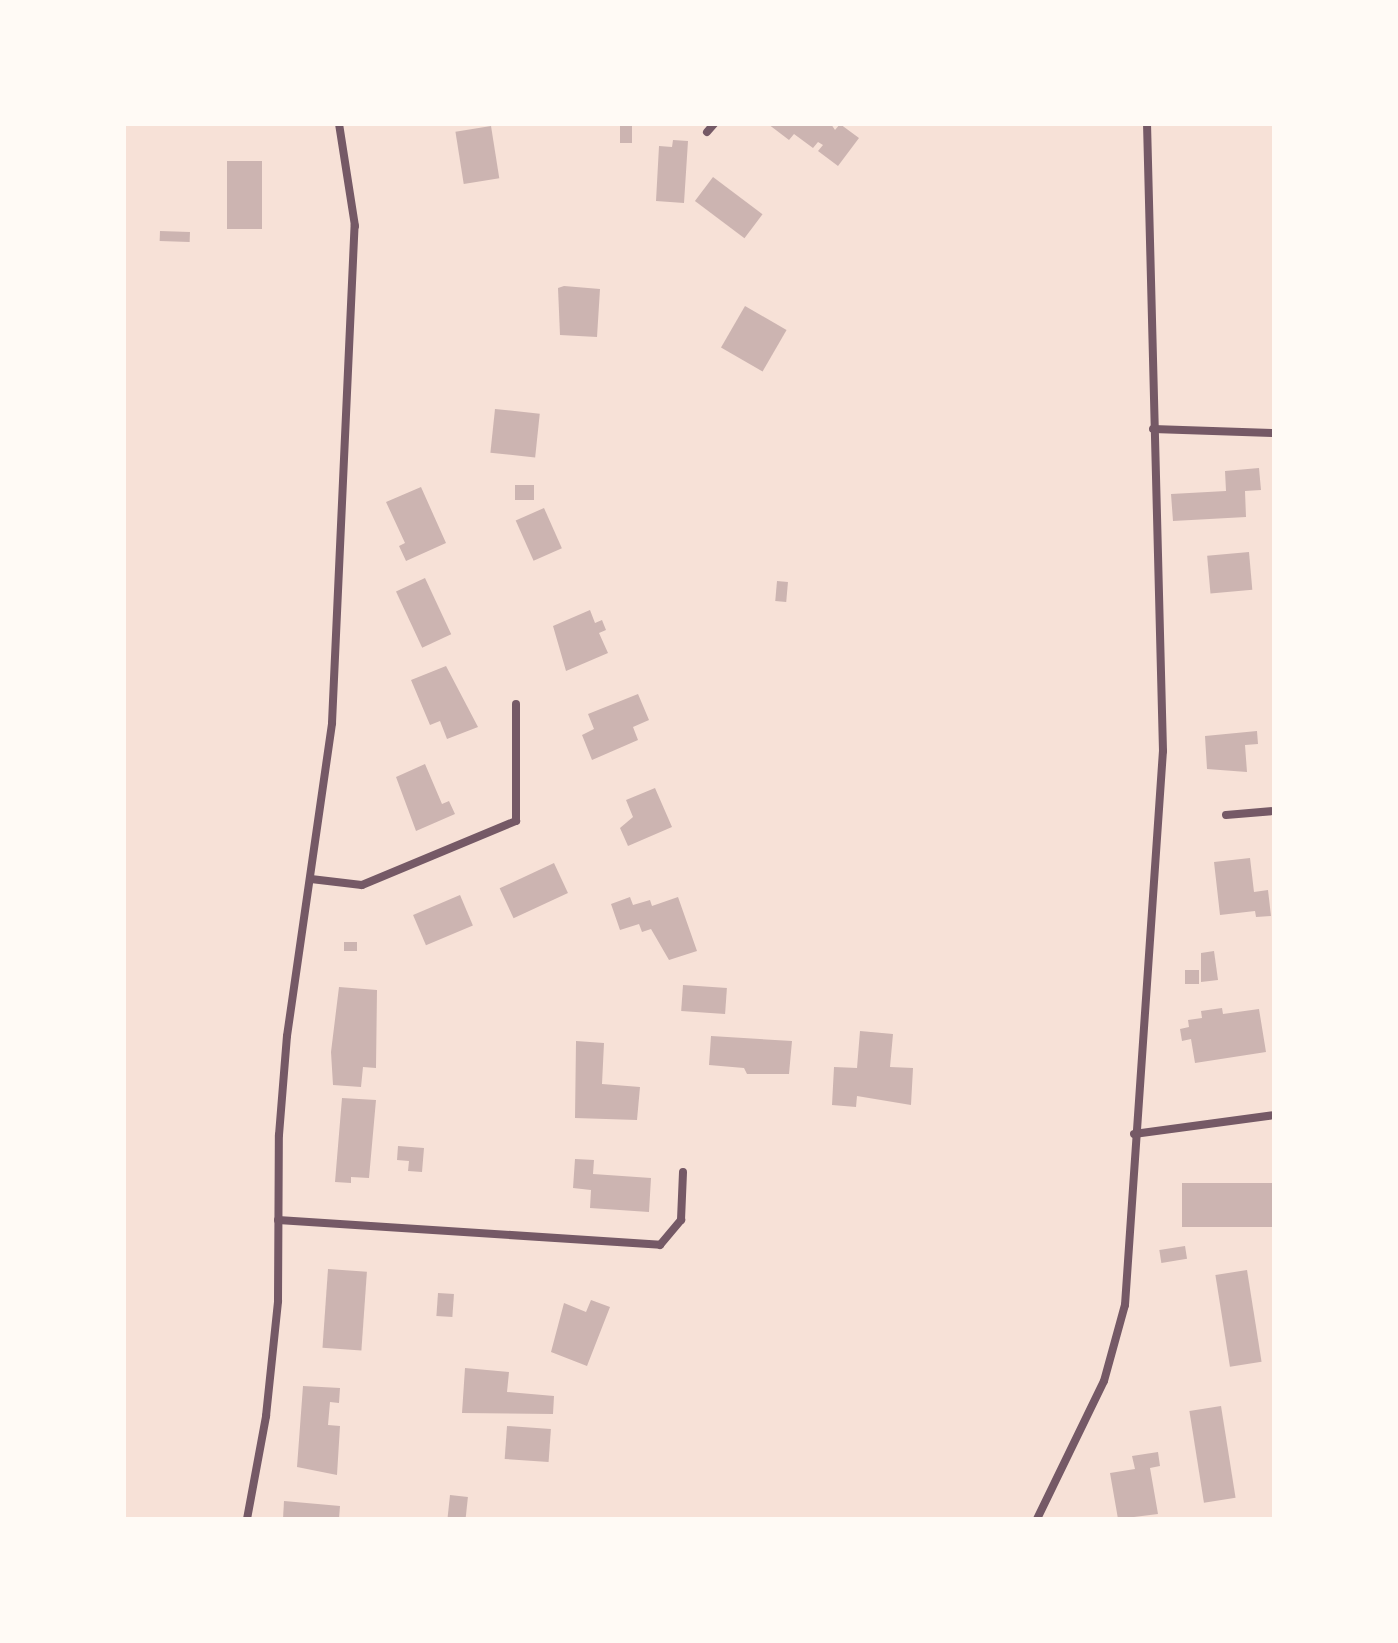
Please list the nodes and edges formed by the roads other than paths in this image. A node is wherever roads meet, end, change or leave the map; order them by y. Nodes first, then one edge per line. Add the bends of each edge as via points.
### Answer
1 (339, 124) edge
2 (714, 124) edge
3 (1147, 124) edge
4 (707, 132) dead end
5 (1153, 429) junction
6 (1274, 433) edge
7 (516, 704) dead end
8 (1274, 811) edge
9 (1226, 815) dead end
10 (311, 879) junction
11 (1274, 1115) edge
12 (1134, 1134) junction
13 (683, 1172) dead end
14 (278, 1220) junction
15 (247, 1519) edge
16 (1037, 1519) edge

1 - 10 street via 355,226 352,313 332,723
2 - 4 street
3 - 5 street
5 - 6 street
5 - 12 street via 1163,751
7 - 10 street via 516,821 362,885
8 - 9 street
10 - 14 street via 287,1036
11 - 12 street
12 - 16 street via 1125,1305 1104,1381
13 - 14 street via 681,1220 660,1245
14 - 15 street via 272,1366

